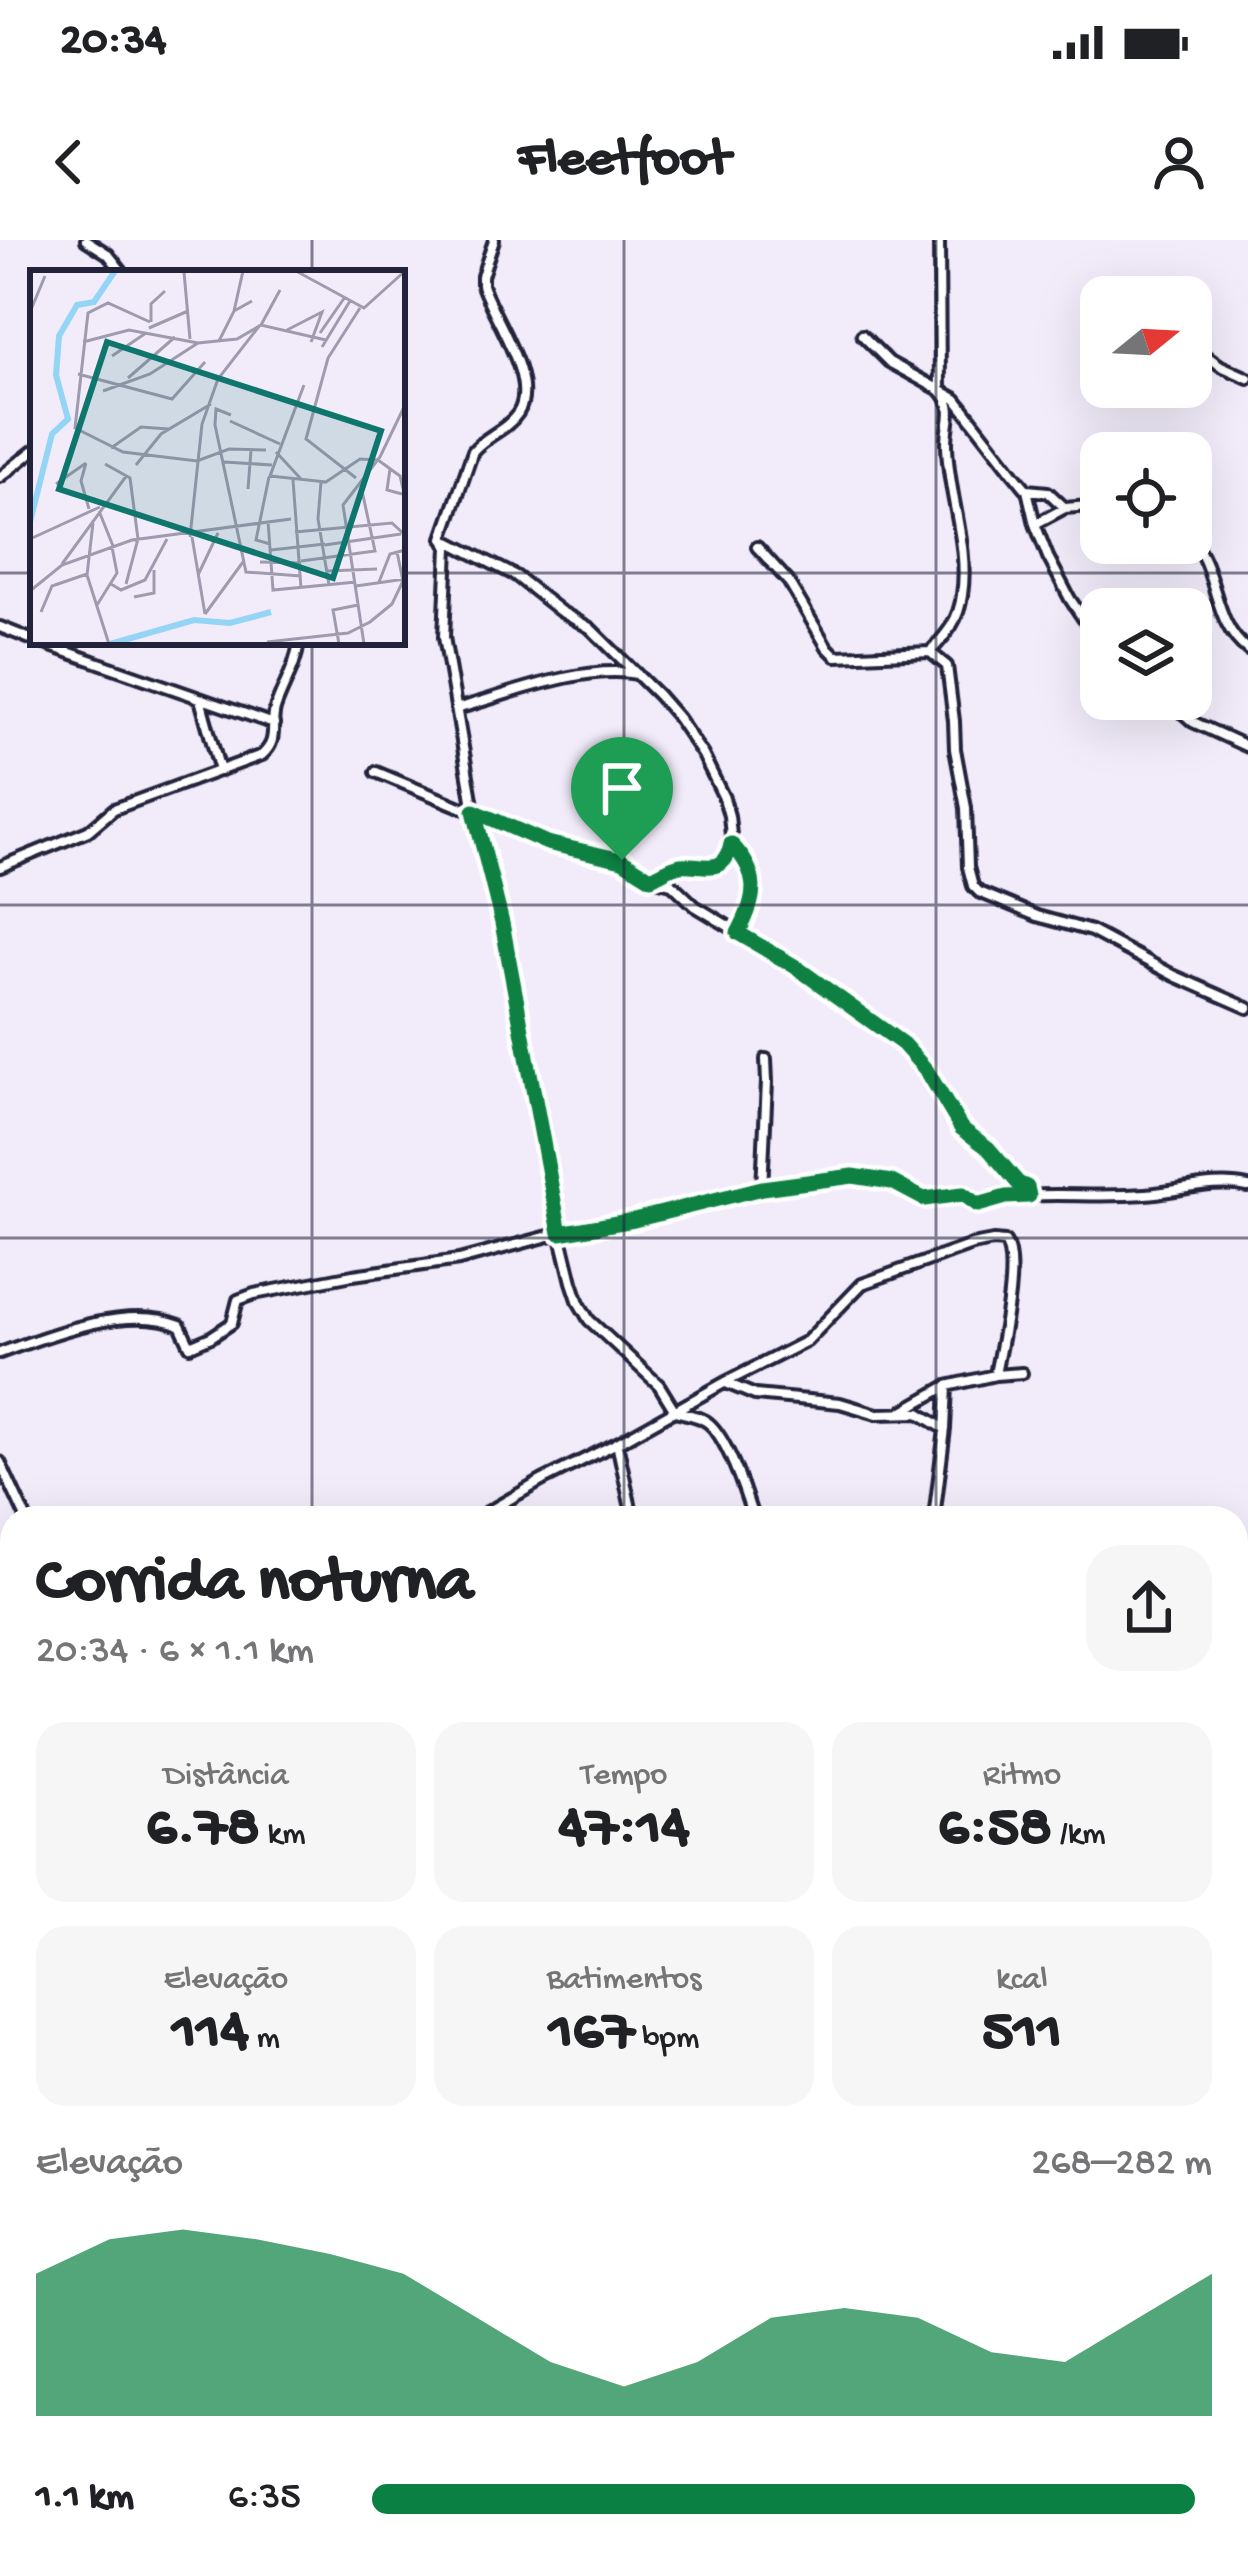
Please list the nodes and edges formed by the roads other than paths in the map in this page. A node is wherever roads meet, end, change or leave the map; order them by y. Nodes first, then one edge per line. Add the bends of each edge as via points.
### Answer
1 (86, 240) edge
2 (494, 240) edge
3 (939, 240) edge
4 (121, 270) edge
5 (862, 334) dead end
6 (1212, 360) edge
7 (1248, 377) edge
8 (940, 390) junction
9 (30, 453) edge
10 (0, 477) edge
11 (1027, 490) junction
12 (1080, 507) edge
13 (1066, 508) junction
14 (1035, 524) junction
15 (442, 538) junction
16 (757, 547) dead end
17 (1205, 564) edge
18 (1080, 614) edge
19 (0, 627) edge
20 (30, 639) edge
21 (48, 645) edge
22 (297, 645) edge
23 (1248, 650) edge
24 (930, 652) junction
25 (638, 675) junction
26 (199, 697) junction
27 (456, 709) junction
28 (1191, 720) edge
29 (274, 724) junction
30 (1248, 747) edge
31 (220, 771) junction
32 (376, 772) dead end
33 (474, 811) junction
34 (731, 844) junction
35 (0, 867) edge
36 (651, 878) junction
37 (738, 933) junction
38 (1248, 1008) edge
39 (766, 1059) dead end
40 (1248, 1187) edge
41 (762, 1188) junction
42 (1029, 1196) junction
43 (560, 1233) junction
44 (0, 1353) edge
45 (1022, 1373) dead end
46 (995, 1375) junction
47 (724, 1382) junction
48 (946, 1386) junction
49 (675, 1411) junction
50 (897, 1415) junction
51 (945, 1429) junction
52 (617, 1443) junction
53 (0, 1462) edge
54 (20, 1506) edge
55 (498, 1506) edge
56 (630, 1506) edge
57 (749, 1506) edge
58 (935, 1506) edge

1 - 4 street
2 - 15 street via 482,285 513,354 522,404 472,451
3 - 8 street
5 - 8 street via 890,362
6 - 7 street
8 - 11 street via 956,399
8 - 24 street via 951,408 947,451 964,583 955,625
9 - 10 street
11 - 13 street via 1048,492
11 - 14 street
12 - 13 street
13 - 14 street
14 - 18 street
15 - 25 street via 516,576 590,628
15 - 27 street via 443,637
16 - 24 street via 836,656
17 - 23 street via 1229,632
19 - 20 street
21 - 26 street
22 - 29 street
24 - 38 street via 947,666 973,886 1100,935
25 - 27 street via 564,679
25 - 34 street via 703,755 724,798
26 - 29 street
26 - 31 street
27 - 33 street
28 - 30 street
29 - 31 street via 262,755
31 - 35 street via 114,809 88,831
32 - 33 street
33 - 36 street via 547,843 622,860
33 - 43 street
34 - 36 street via 720,864 676,865
34 - 37 street via 753,881
36 - 37 street via 673,884
37 - 42 street via 903,1044 961,1128
39 - 41 street
40 - 42 street
41 - 42 street via 853,1176 892,1182 924,1199 963,1194 978,1205
41 - 43 street
43 - 44 street via 459,1261 254,1294 238,1300 232,1323 190,1346 180,1324 162,1317 111,1320
43 - 49 street via 579,1303
45 - 46 street
46 - 47 street via 1011,1256 1005,1242 993,1241 862,1284 807,1341
46 - 48 street
47 - 49 street
47 - 50 street via 755,1395
48 - 50 street
48 - 51 street
49 - 52 street
49 - 57 street via 708,1421 725,1442
50 - 51 street via 919,1413
51 - 58 street
52 - 55 street
52 - 56 street
53 - 54 street

